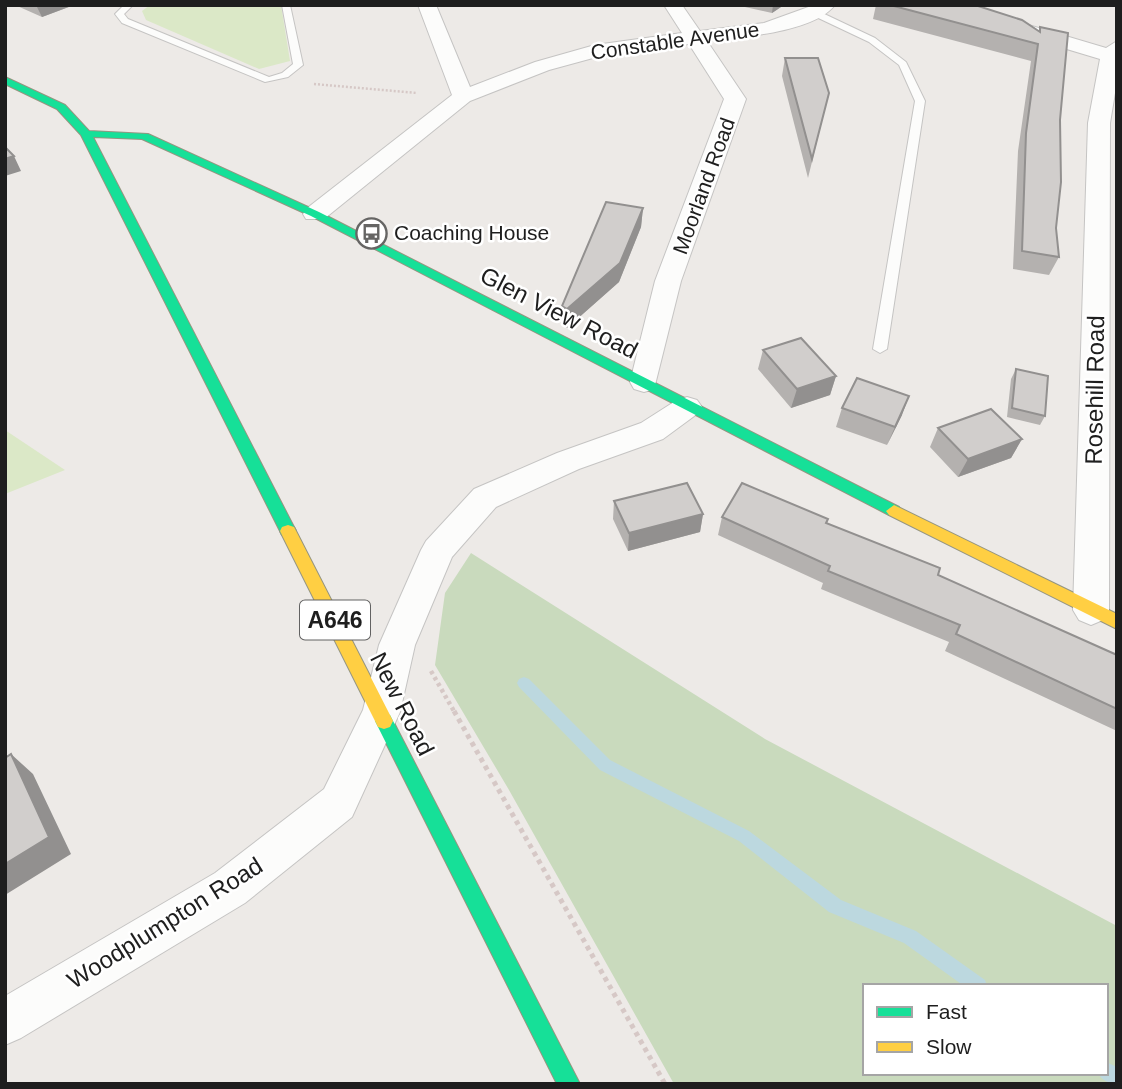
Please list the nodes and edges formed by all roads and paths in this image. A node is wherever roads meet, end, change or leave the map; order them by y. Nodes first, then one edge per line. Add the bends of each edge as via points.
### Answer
1 (130, 5) edge
2 (286, 5) edge
3 (427, 5) edge
4 (673, 5) edge
5 (940, 5) edge
6 (820, 9) edge
7 (695, 37) junction
8 (1114, 51) edge
9 (285, 75) junction
10 (5, 80) edge
11 (463, 97) junction
12 (86, 134) junction
13 (1108, 172) edge
14 (315, 214) junction
15 (880, 349) dead end
16 (645, 382) junction
17 (687, 407) junction
18 (1091, 610) junction
19 (1117, 622) edge
20 (405, 626) junction
21 (381, 712) junction
22 (5, 1022) edge
23 (569, 1084) edge
24 (665, 1084) edge

1 - 9 lane via 120,14 125,21 268,80
2 - 9 lane via 298,65
3 - 11 street
4 - 7 street, Moorland Road
5 - 8 street
6 - 7 street, Constable Avenue via 766,28
6 - 15 lane via 904,64 920,101
7 - 11 street, Constable Avenue via 602,49 542,65
7 - 16 street, Moorland Road via 735,99 668,281
8 - 13 street, Rosehill Road via 1099,123
9 - 11 path via 300,83
10 - 12 main road, A646 via 61,106
11 - 14 street, Constable Avenue
12 - 14 main road, Glen View Road via 144,136
12 - 21 main road, New Road / A646
13 - 18 street, Rosehill Road
14 - 16 main road, Glen View Road
16 - 17 main road, Glen View Road
17 - 18 main road, Glen View Road
17 - 20 street, Woodplumpton Road via 652,431 485,498 438,550
18 - 19 main road, Glen View Road
20 - 21 street, Woodplumpton Road
20 - 24 path
21 - 22 street, Woodplumpton Road via 338,803 230,888
21 - 23 main road, New Road / A646

